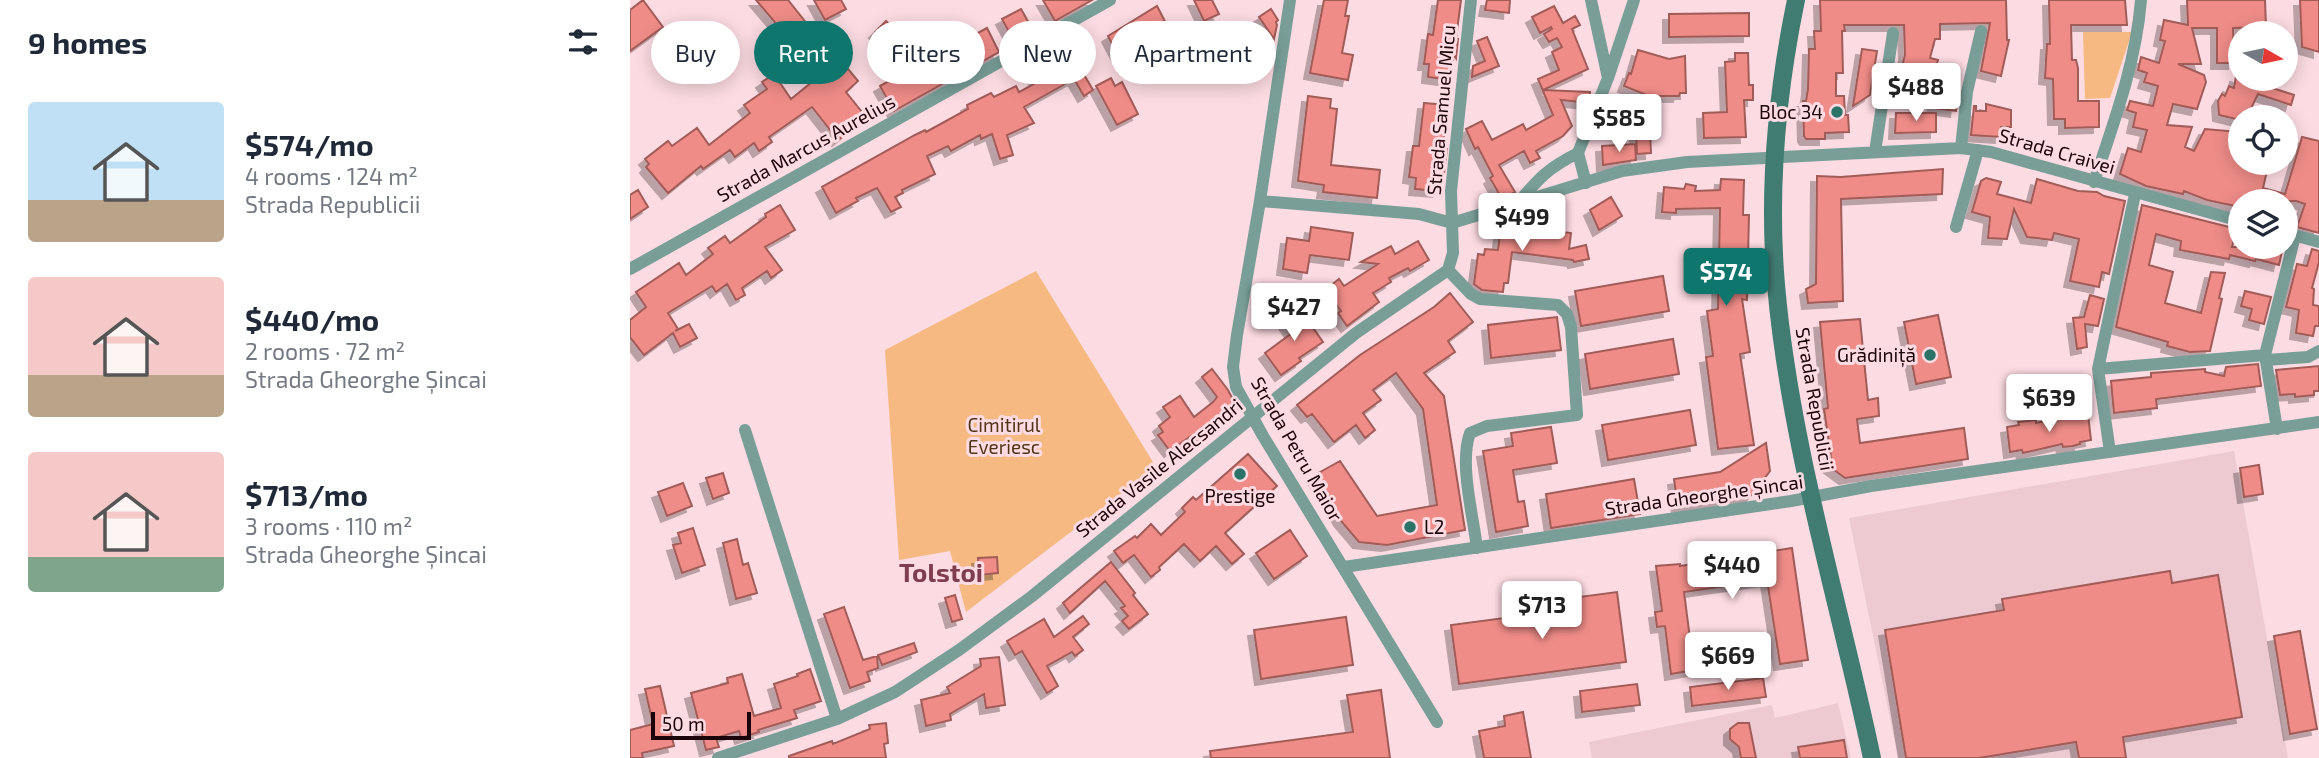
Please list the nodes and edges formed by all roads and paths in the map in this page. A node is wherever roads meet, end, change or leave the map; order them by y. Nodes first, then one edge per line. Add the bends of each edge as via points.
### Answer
1 (1110, 0) edge
2 (1290, 0) edge
3 (1471, 0) edge
4 (1591, 0) edge
5 (1634, 0) edge
6 (1796, 0) edge
7 (2141, 0) edge
8 (1981, 31) dead end
9 (1893, 33) dead end
10 (1608, 78) junction
11 (1961, 148) junction
12 (1978, 150) junction
13 (1875, 152) junction
14 (1578, 153) junction
15 (1775, 156) junction
16 (2094, 182) junction
17 (1586, 183) junction
18 (2135, 194) junction
19 (1260, 201) junction
20 (1518, 203) junction
21 (2228, 218) edge
22 (1452, 223) junction
23 (1956, 227) dead end
24 (2298, 237) edge
25 (2319, 242) edge
26 (2285, 259) edge
27 (630, 269) edge
28 (1448, 270) junction
29 (2319, 351) edge
30 (2265, 357) junction
31 (2098, 369) junction
32 (1252, 417) junction
33 (2319, 422) edge
34 (2277, 429) junction
35 (745, 430) dead end
36 (2110, 452) junction
37 (1812, 498) junction
38 (1478, 548) junction
39 (1344, 567) junction
40 (837, 719) junction
41 (1437, 722) dead end
42 (718, 758) edge
43 (1872, 758) edge

1 - 27 street, Strada Marcus Aurelius
2 - 19 street, Strada Petru Maior
3 - 22 street, Strada Samuel Micu via 1451,191
4 - 10 street
5 - 10 street
6 - 15 main road, Strada Republicii
7 - 16 street via 2123,94
8 - 11 street via 1967,92
9 - 13 street
10 - 14 street
11 - 12 street, Strada Craivei
11 - 13 street, Strada Craivei
12 - 16 street, Strada Craivei
12 - 23 street
13 - 15 street, Strada Craivei
14 - 17 street
14 - 20 street via 1542,174
15 - 17 street via 1622,171
15 - 37 main road, Strada Republicii via 1774,244 1781,334
16 - 18 street, Strada Craivei
17 - 20 street
18 - 21 street, Strada Craivei
18 - 31 street
19 - 22 street via 1419,214
19 - 32 street, Strada Petru Maior via 1233,367 1236,387
20 - 22 street
22 - 28 street via 1453,253
24 - 25 street
26 - 30 street
28 - 32 street, Strada Vasile Alecsandri via 1356,333
28 - 38 street via 1480,299 1558,305 1571,327 1577,415 1487,426 1470,433 1467,473
29 - 30 street via 2308,357
30 - 31 street
30 - 34 street
31 - 36 street
32 - 39 street, Strada Petru Maior
32 - 40 street, Strada Vasile Alecsandri via 959,650 895,692
33 - 34 street, Strada Gheorghe Șincai
34 - 36 street, Strada Gheorghe Șincai
35 - 40 street
36 - 37 street, Strada Gheorghe Șincai
37 - 38 street, Strada Gheorghe Șincai
37 - 43 main road, Strada Republicii
38 - 39 street, Strada Gheorghe Șincai
39 - 41 street, Strada Petru Maior
40 - 42 street, Strada Vasile Alecsandri

